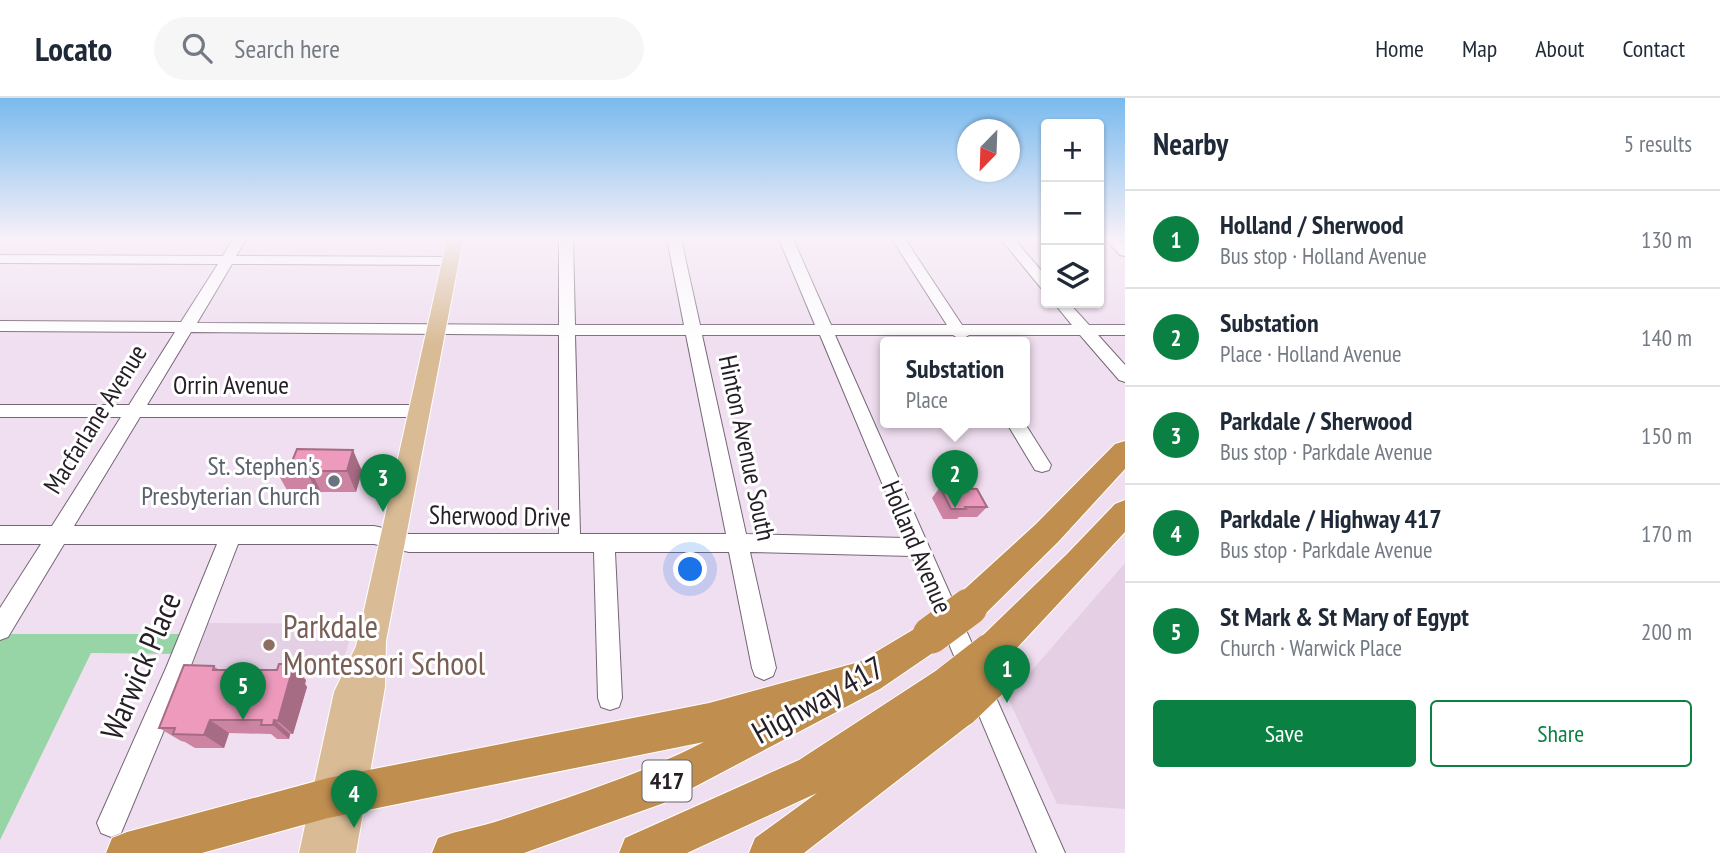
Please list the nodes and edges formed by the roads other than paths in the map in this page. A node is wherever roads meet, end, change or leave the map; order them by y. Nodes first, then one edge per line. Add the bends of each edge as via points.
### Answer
1 (218, 274) edge
2 (447, 274) edge
3 (566, 274) edge
4 (682, 274) edge
5 (801, 274) edge
6 (921, 274) edge
7 (1065, 308) edge
8 (0, 326) edge
9 (185, 327) junction
10 (437, 328) junction
11 (694, 329) junction
12 (824, 329) junction
13 (1082, 329) junction
14 (567, 330) junction
15 (1125, 330) edge
16 (961, 335) edge
17 (1125, 376) edge
18 (0, 411) edge
19 (133, 411) junction
20 (419, 411) junction
21 (1019, 428) edge
22 (1125, 452) edge
23 (1042, 465) dead end
24 (1125, 512) edge
25 (231, 534) junction
26 (0, 535) edge
27 (57, 535) junction
28 (391, 538) junction
29 (738, 543) junction
30 (570, 545) junction
31 (604, 545) junction
32 (917, 547) junction
33 (0, 629) edge
34 (764, 668) dead end
35 (867, 677) junction
36 (956, 695) junction
37 (610, 698) dead end
38 (340, 795) junction
39 (119, 838) edge
40 (317, 853) edge
41 (338, 853) edge
42 (453, 853) edge
43 (640, 853) edge
44 (770, 853) edge
45 (1051, 853) edge

1 - 9 street, Macfarlane Avenue
2 - 10 main road
3 - 14 street
4 - 11 street, Hinton Avenue South
5 - 12 street, Holland Avenue
6 - 16 street
7 - 13 street
8 - 9 street
9 - 10 street
9 - 19 street, Macfarlane Avenue
10 - 14 street
10 - 20 main road
11 - 12 street
11 - 14 street
11 - 29 street, Hinton Avenue South
12 - 16 street
12 - 32 street, Holland Avenue
13 - 15 street
13 - 16 street
13 - 17 street
14 - 30 street
18 - 19 street, Orrin Avenue
19 - 20 street, Orrin Avenue
19 - 27 street, Macfarlane Avenue
20 - 28 main road
21 - 23 street
22 - 35 highway, Highway 417 / 417, bridge via 969,607
24 - 36 highway, bridge via 998,658
25 - 27 street, Sherwood Drive
25 - 28 street, Sherwood Drive
25 - 39 street, Warwick Place via 176,673
26 - 27 street, Sherwood Drive
27 - 33 street, Macfarlane Avenue
28 - 30 street, Sherwood Drive via 409,544
28 - 38 main road via 371,640 350,692
29 - 31 street, Sherwood Drive
29 - 32 street, Sherwood Drive
29 - 34 street, Hinton Avenue South
30 - 31 street, Sherwood Drive
31 - 37 street
32 - 45 street, Holland Avenue
35 - 38 highway via 709,722
35 - 42 highway, Highway 417 / 417 via 664,783
36 - 43 highway, 417 via 813,774
36 - 44 highway
38 - 39 highway
38 - 40 main road
38 - 41 main road

